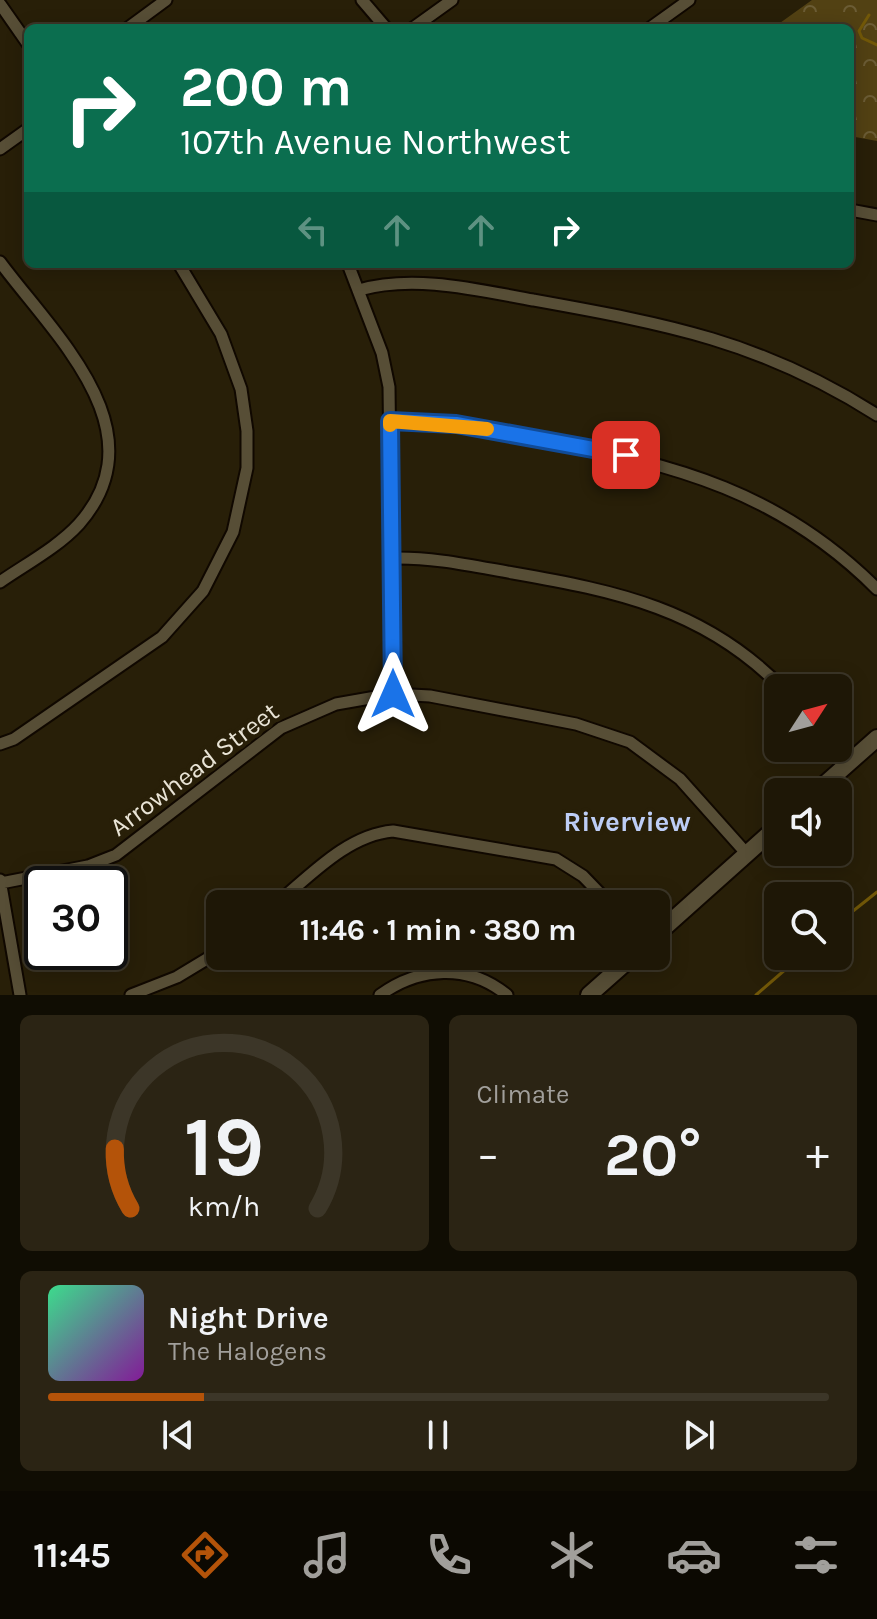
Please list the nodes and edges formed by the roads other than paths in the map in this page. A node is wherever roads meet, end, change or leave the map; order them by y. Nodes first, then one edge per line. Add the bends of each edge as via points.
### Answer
1 (166, 0) edge
2 (362, 0) edge
3 (452, 0) edge
4 (689, 0) edge
5 (0, 4) edge
6 (133, 24) edge
7 (383, 24) edge
8 (419, 24) edge
9 (656, 24) edge
10 (24, 38) edge
11 (24, 132) edge
12 (0, 149) edge
13 (854, 211) edge
14 (877, 215) edge
15 (0, 262) edge
16 (181, 268) edge
17 (350, 268) edge
18 (359, 290) junction
19 (877, 415) edge
20 (390, 421) junction
21 (392, 558) junction
22 (0, 582) edge
23 (877, 589) edge
24 (765, 674) edge
25 (393, 694) junction
26 (877, 738) edge
27 (0, 744) edge
28 (852, 759) edge
29 (849, 762) edge
30 (831, 778) edge
31 (764, 839) edge
32 (747, 854) junction
33 (0, 881) edge
34 (294, 890) edge
35 (596, 890) edge
36 (670, 923) edge
37 (206, 959) edge
38 (617, 970) edge
39 (20, 995) edge
40 (131, 995) edge
41 (380, 995) edge
42 (507, 995) edge
43 (589, 995) edge

1 - 6 street
2 - 7 street
3 - 8 street
4 - 9 street
5 - 10 street
11 - 12 street
13 - 14 street
15 - 22 street via 92,385 109,439 99,491 80,523
16 - 27 street via 221,334 244,405 247,468 229,542 194,602 153,645
17 - 18 street
18 - 19 street via 381,285 473,289 685,329 792,367
18 - 20 street via 385,362
20 - 21 street
20 - 23 street via 472,427 626,455 697,474 794,521
21 - 24 street via 440,560 635,598 715,634
21 - 25 street
25 - 32 street, Arrowhead Street via 430,696 576,724 630,742 671,771
25 - 33 street, Arrowhead Street via 336,704 292,722 116,855 88,866
26 - 28 street
29 - 30 street
31 - 32 street
32 - 36 street
33 - 39 street
34 - 35 street via 350,845 393,831 556,859
37 - 40 street
38 - 43 street
41 - 42 street via 412,977 446,972 474,976

